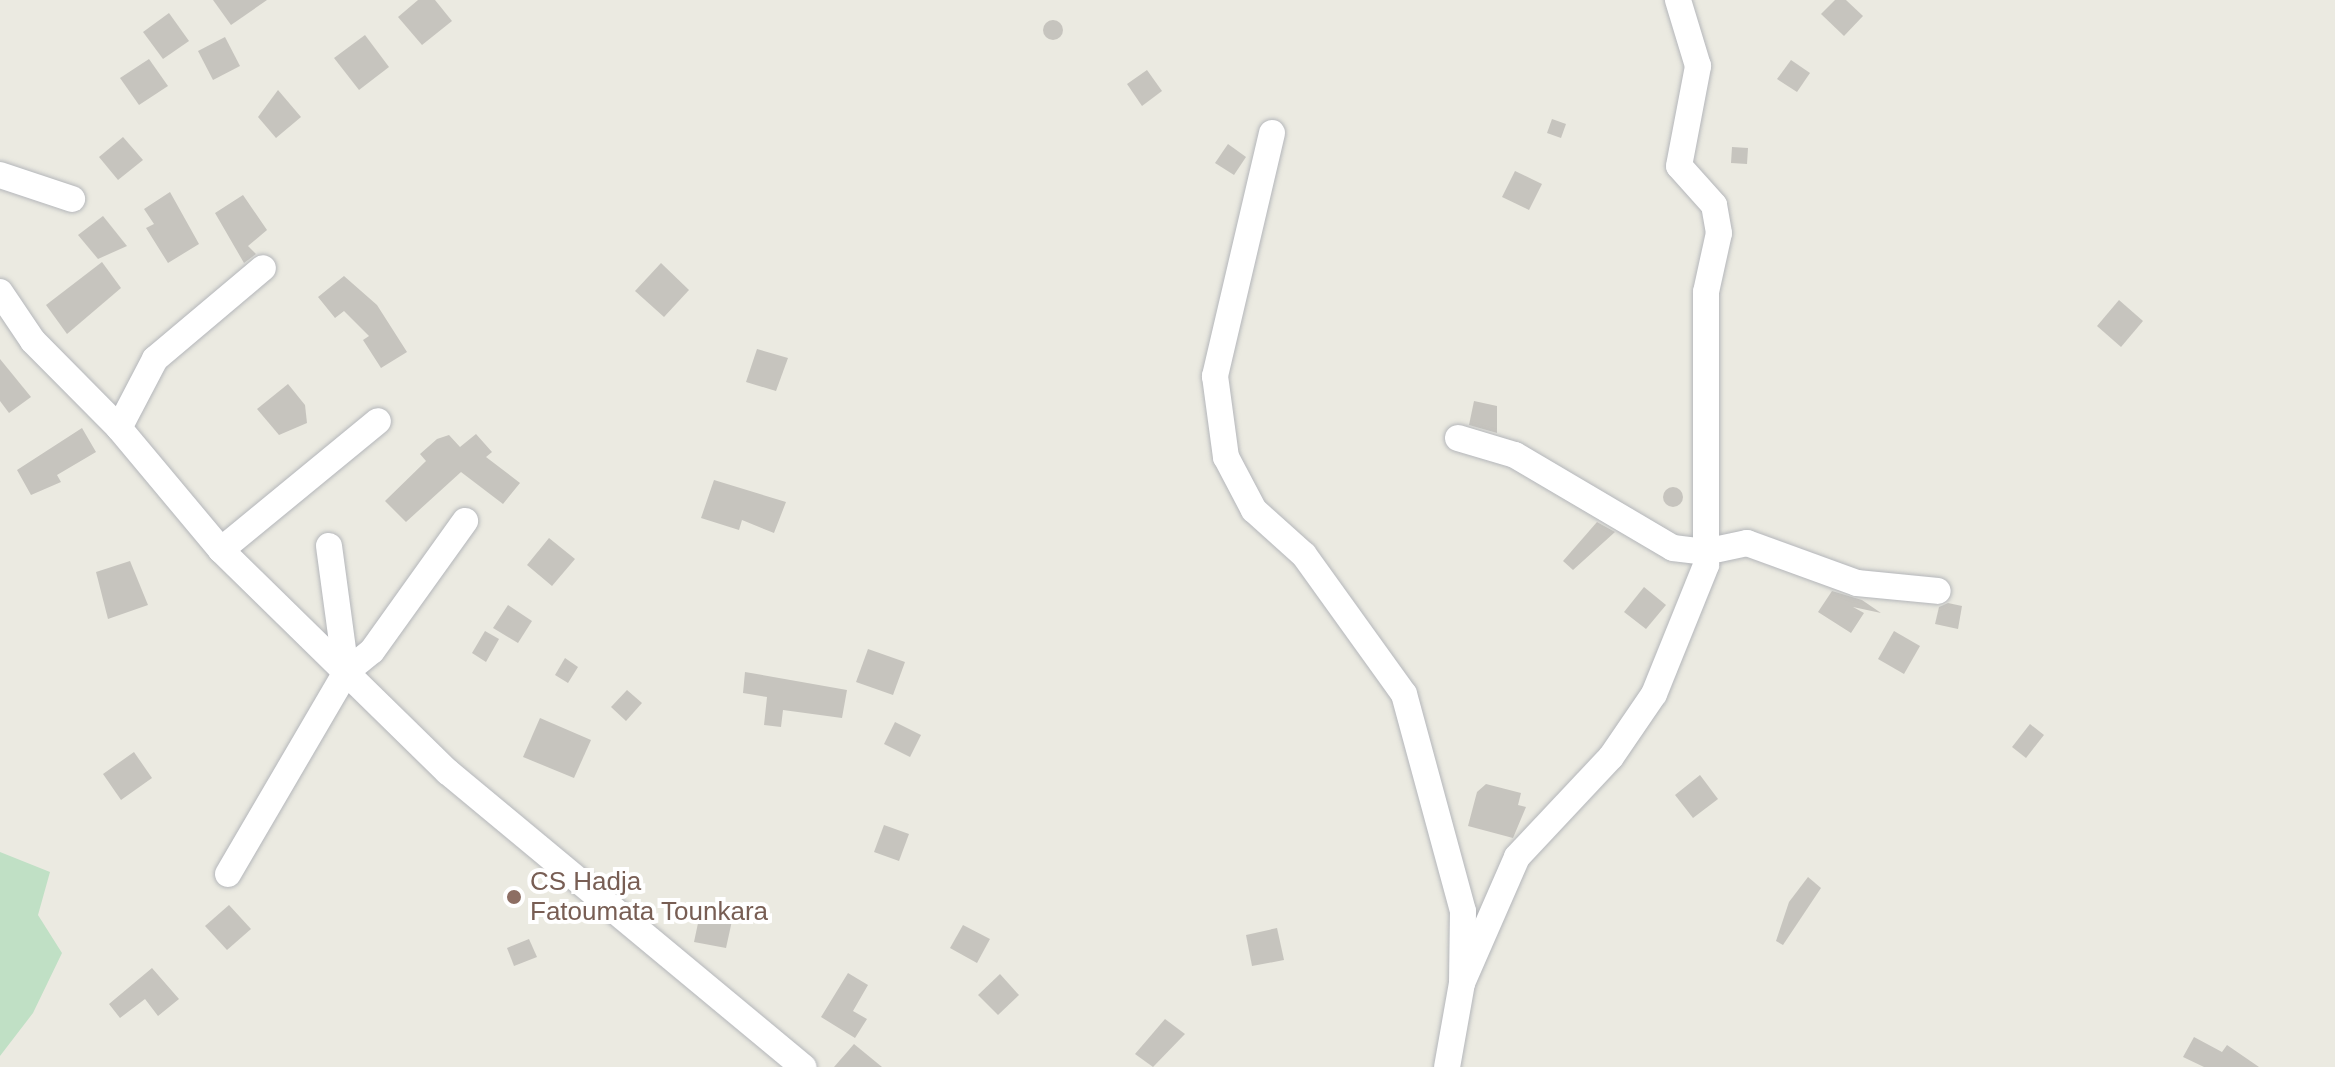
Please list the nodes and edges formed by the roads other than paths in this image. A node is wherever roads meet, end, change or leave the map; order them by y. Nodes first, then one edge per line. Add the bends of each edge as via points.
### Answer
1 (1678, 0) edge
2 (1272, 133) dead end
3 (4, 179) edge
4 (72, 199) dead end
5 (263, 268) dead end
6 (0, 292) edge
7 (378, 421) dead end
8 (119, 428) junction
9 (1458, 438) dead end
10 (465, 521) dead end
11 (329, 546) dead end
12 (221, 550) junction
13 (1705, 552) junction
14 (1938, 591) dead end
15 (346, 672) junction
16 (228, 874) dead end
17 (1462, 983) junction
18 (803, 1067) edge
19 (1447, 1067) edge

1 - 13 street via 1698,66 1679,166 1714,205 1719,233 1706,292
2 - 17 street via 1215,376 1226,457 1254,510 1304,555 1404,694 1463,911
3 - 4 street
5 - 8 street via 155,359
6 - 8 street via 33,341
7 - 12 street
8 - 12 street
9 - 13 street via 1515,455 1673,548
10 - 15 street via 372,651
11 - 15 street
12 - 15 street
13 - 14 street via 1747,543 1857,583
13 - 17 street via 1654,694 1611,757 1517,857
15 - 16 street
15 - 18 street via 448,772
17 - 19 street

